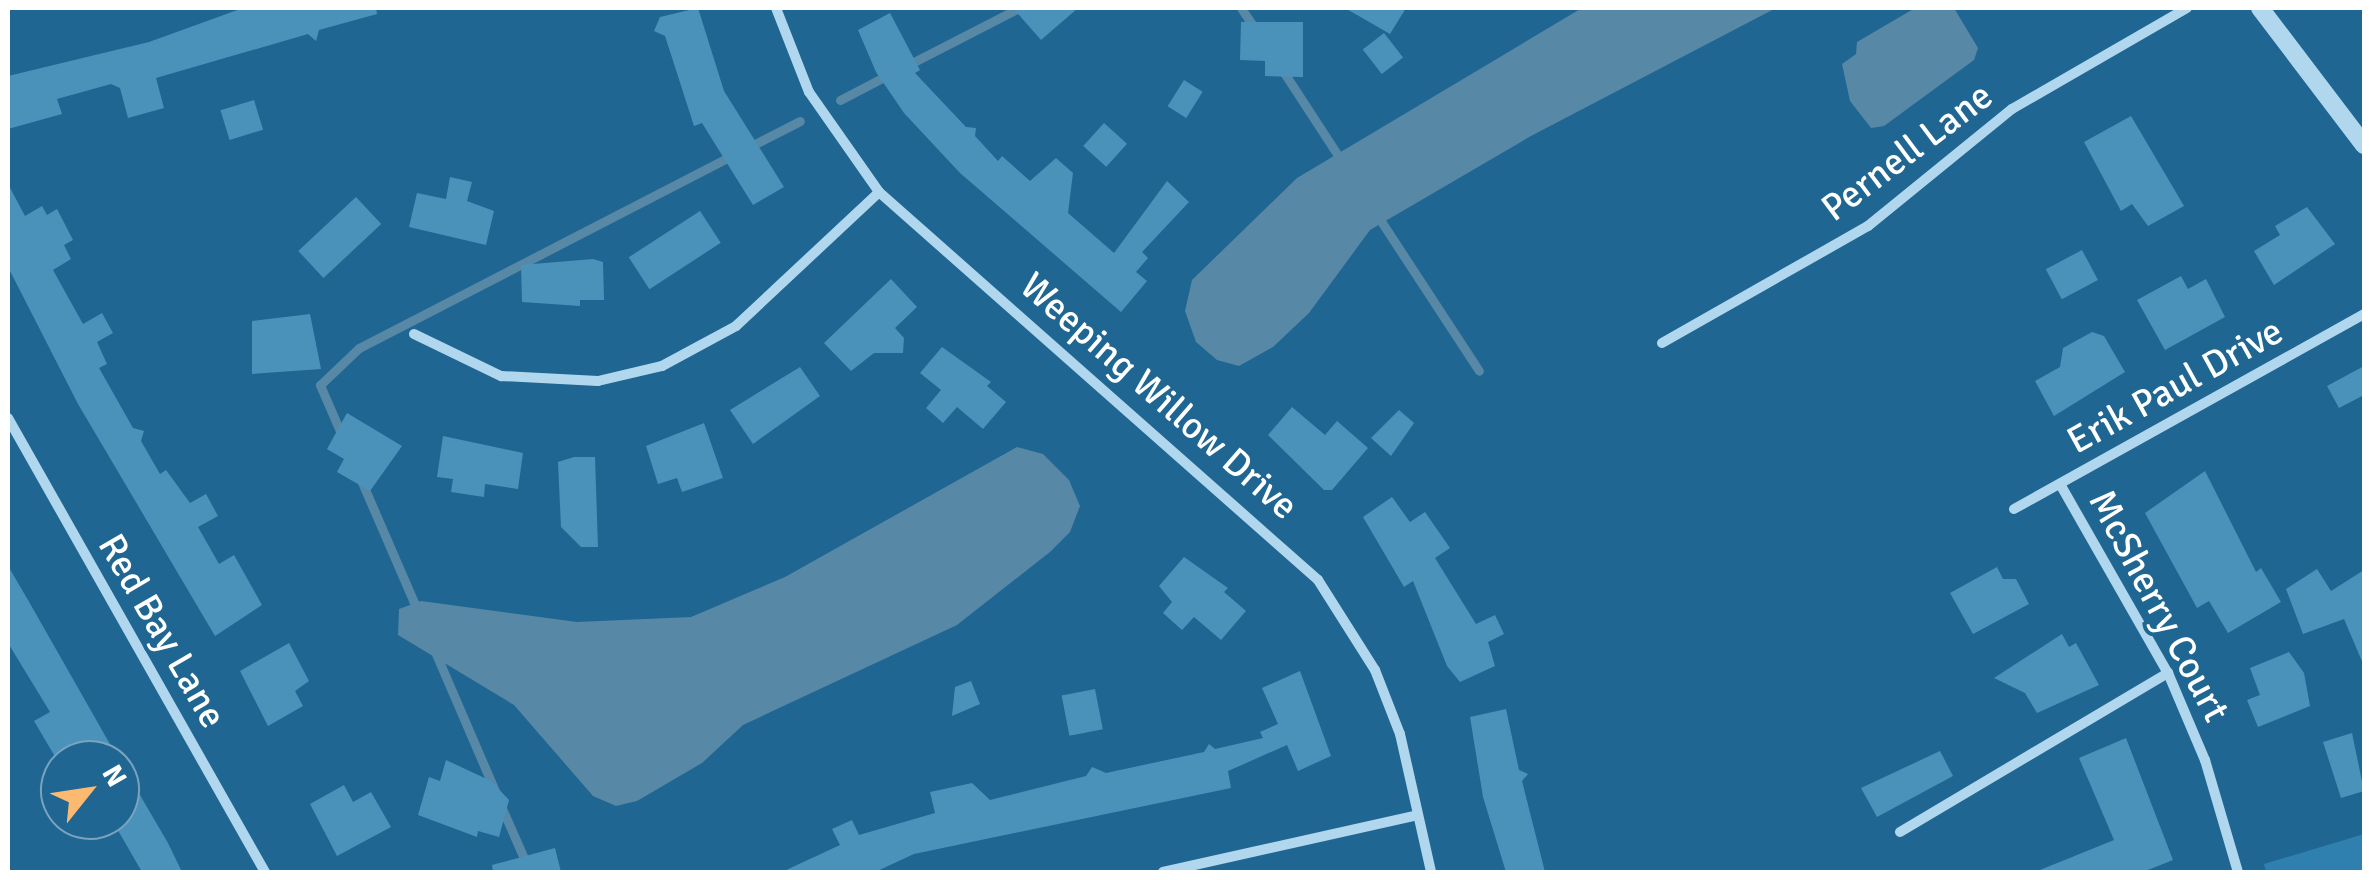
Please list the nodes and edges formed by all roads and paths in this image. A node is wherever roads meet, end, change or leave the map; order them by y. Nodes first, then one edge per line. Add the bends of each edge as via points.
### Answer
1 (776, 8) edge
2 (2187, 8) edge
3 (2260, 8) edge
4 (2364, 146) edge
5 (880, 192) junction
6 (2364, 314) edge
7 (414, 334) dead end
8 (1662, 343) dead end
9 (8, 418) edge
10 (2060, 484) junction
11 (2014, 509) dead end
12 (2168, 673) junction
13 (1418, 815) junction
14 (1900, 832) dead end
15 (265, 872) edge
16 (1163, 872) edge
17 (1432, 872) edge
18 (2238, 872) edge

1 - 5 street, Weeping Willow Drive via 809,92
2 - 8 street, Pernell Lane via 2012,109 1868,226
3 - 4 street
5 - 7 street via 736,326 662,366 598,381 501,376
5 - 13 street, Weeping Willow Drive via 1318,580 1375,670 1400,734
6 - 10 street, Erik Paul Drive
9 - 15 street, Red Bay Lane
10 - 11 street, Erik Paul Drive
10 - 12 street, McSherry Court
12 - 14 street
12 - 18 street, McSherry Court via 2204,760
13 - 16 street
13 - 17 street, Weeping Willow Drive

